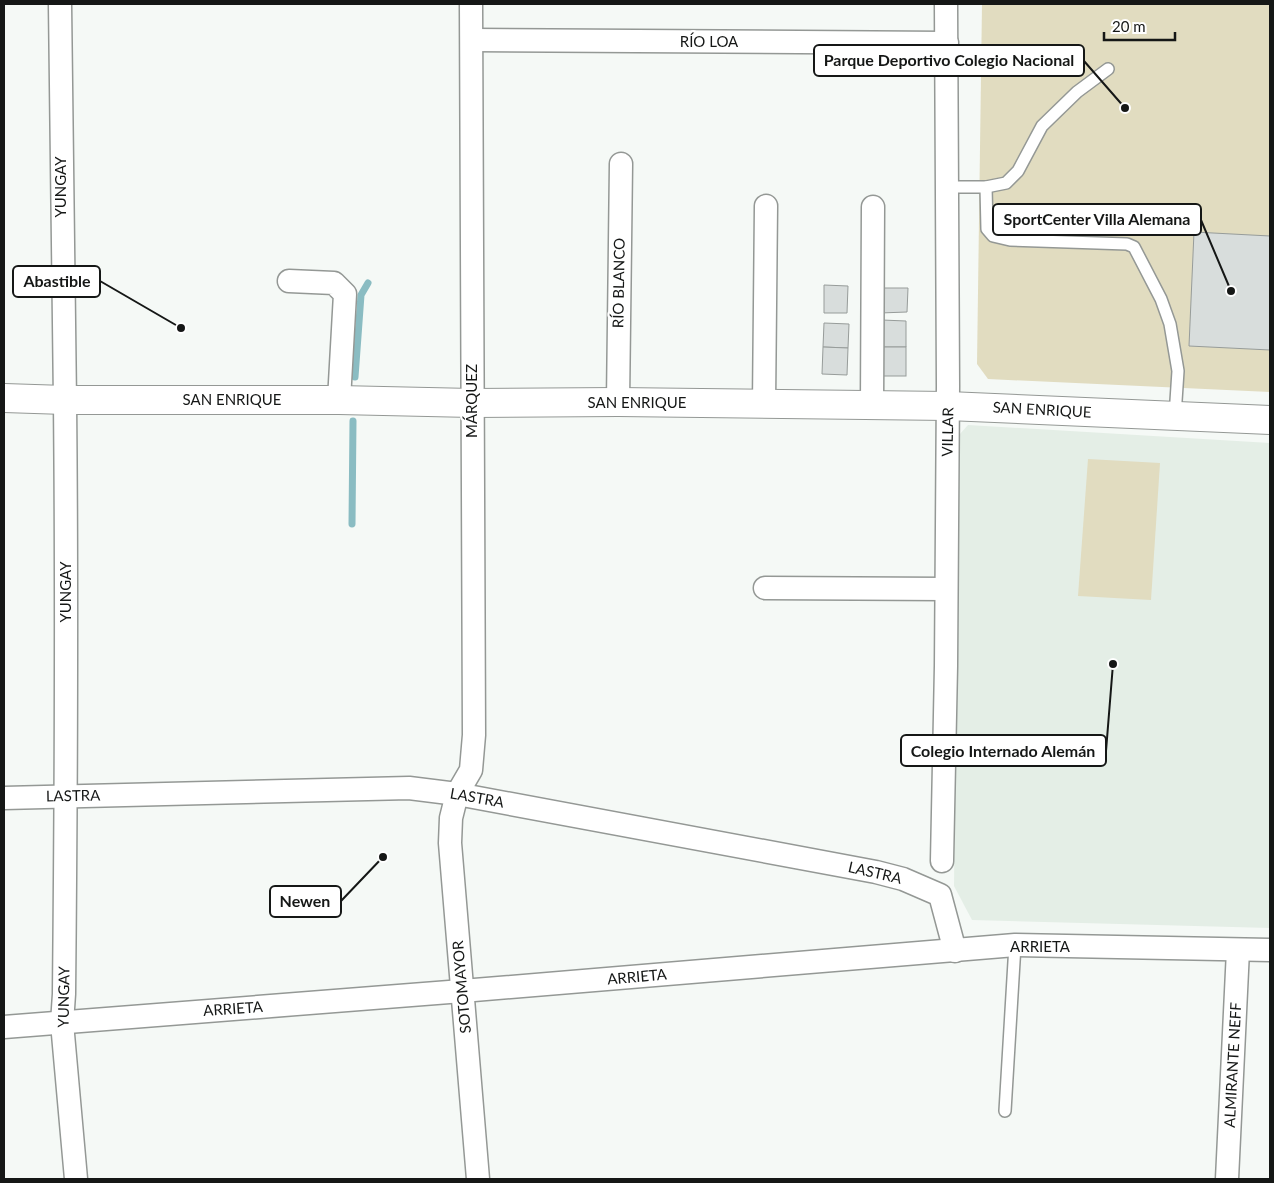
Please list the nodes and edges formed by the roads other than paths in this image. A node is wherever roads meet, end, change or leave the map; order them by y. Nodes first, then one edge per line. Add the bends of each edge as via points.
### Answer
1 (60, 4) edge
2 (471, 4) edge
3 (946, 4) edge
4 (472, 40) junction
5 (947, 43) junction
6 (1108, 69) dead end
7 (622, 164) dead end
8 (947, 187) junction
9 (986, 187) junction
10 (766, 206) dead end
11 (873, 207) dead end
12 (289, 282) dead end
13 (4, 398) edge
14 (65, 400) junction
15 (339, 400) junction
16 (472, 402) junction
17 (618, 402) junction
18 (764, 404) junction
19 (872, 405) junction
20 (948, 406) junction
21 (1175, 416) junction
22 (1270, 420) edge
23 (765, 588) dead end
24 (946, 589) junction
25 (458, 794) junction
26 (66, 797) junction
27 (4, 798) edge
28 (942, 861) dead end
29 (1015, 945) junction
30 (955, 950) junction
31 (1238, 950) junction
32 (1270, 950) edge
33 (462, 991) junction
34 (62, 1023) junction
35 (4, 1027) edge
36 (1005, 1111) dead end
37 (76, 1179) edge
38 (478, 1179) edge
39 (1227, 1179) edge

1 - 14 street, YUNGAY
2 - 4 street, MÁRQUEZ
3 - 5 street, VILLAR
4 - 5 street, RÍO LOA
4 - 16 street, MÁRQUEZ
5 - 8 street, VILLAR
6 - 9 lane via 1077,92 1042,126 1018,171 1006,183
7 - 17 street, RÍO BLANCO
8 - 9 lane
8 - 20 street, VILLAR
9 - 21 lane via 987,229 993,236 1010,240 1128,244 1134,247 1161,298 1170,324 1178,372
10 - 18 street
11 - 19 street
12 - 15 street via 334,283 345,294
13 - 14 street, SAN ENRIQUE
14 - 15 street, SAN ENRIQUE
14 - 26 street, YUNGAY
15 - 16 street, SAN ENRIQUE
16 - 17 street, SAN ENRIQUE
16 - 25 street, MÁRQUEZ via 474,735 471,770
17 - 18 street, SAN ENRIQUE
18 - 19 street, SAN ENRIQUE
19 - 20 street, SAN ENRIQUE
20 - 21 street, SAN ENRIQUE
20 - 24 street, VILLAR
21 - 22 street, SAN ENRIQUE
23 - 24 street
24 - 28 street, VILLAR
25 - 26 street, LASTRA via 409,788
25 - 30 street, LASTRA via 903,879 940,895
25 - 33 street, SOTOMAYOR via 451,818 450,843
26 - 27 street, LASTRA
26 - 34 street, YUNGAY
29 - 30 street, ARRIETA
29 - 31 street, ARRIETA
29 - 36 lane
30 - 33 street, ARRIETA
31 - 32 street, ARRIETA
31 - 39 street, ALMIRANTE NEFF
33 - 34 street, ARRIETA
33 - 38 street, SOTOMAYOR
34 - 35 street, ARRIETA
34 - 37 street, YUNGAY

